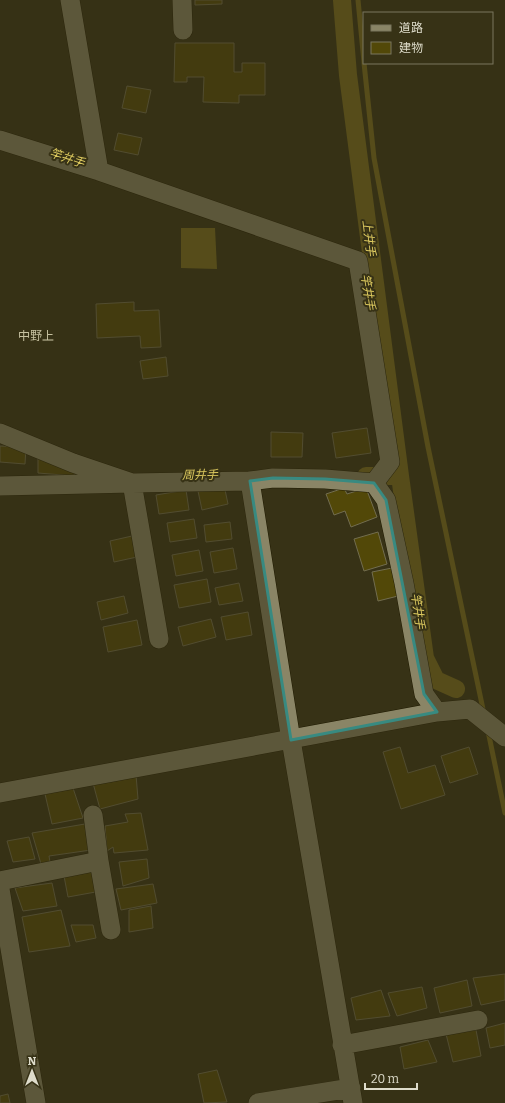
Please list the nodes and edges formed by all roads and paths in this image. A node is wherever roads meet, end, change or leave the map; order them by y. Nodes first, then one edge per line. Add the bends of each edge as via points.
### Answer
1 (70, 0) edge
2 (182, 0) edge
3 (183, 30) dead end
4 (0, 140) edge
5 (99, 171) junction
6 (0, 433) edge
7 (250, 481) junction
8 (374, 483) junction
9 (132, 484) junction
10 (0, 486) edge
11 (159, 640) dead end
12 (437, 712) junction
13 (505, 737) edge
14 (291, 740) junction
15 (0, 793) edge
16 (93, 816) dead end
17 (99, 861) junction
18 (0, 881) edge
19 (0, 889) edge
20 (111, 930) dead end
21 (478, 1020) dead end
22 (342, 1045) junction
23 (352, 1096) edge
24 (36, 1103) edge
25 (258, 1103) edge

1 - 5 street
2 - 3 street
4 - 5 street
5 - 8 street via 358,261 390,462
6 - 9 street
7 - 8 street via 288,478
7 - 9 street
7 - 14 street
8 - 12 street via 386,500 424,694
9 - 10 street
9 - 11 street
12 - 13 street via 470,709
12 - 14 street
14 - 15 street
14 - 22 street
16 - 17 street
17 - 18 street
17 - 20 street
19 - 24 street
21 - 22 street
22 - 23 street
23 - 25 street

